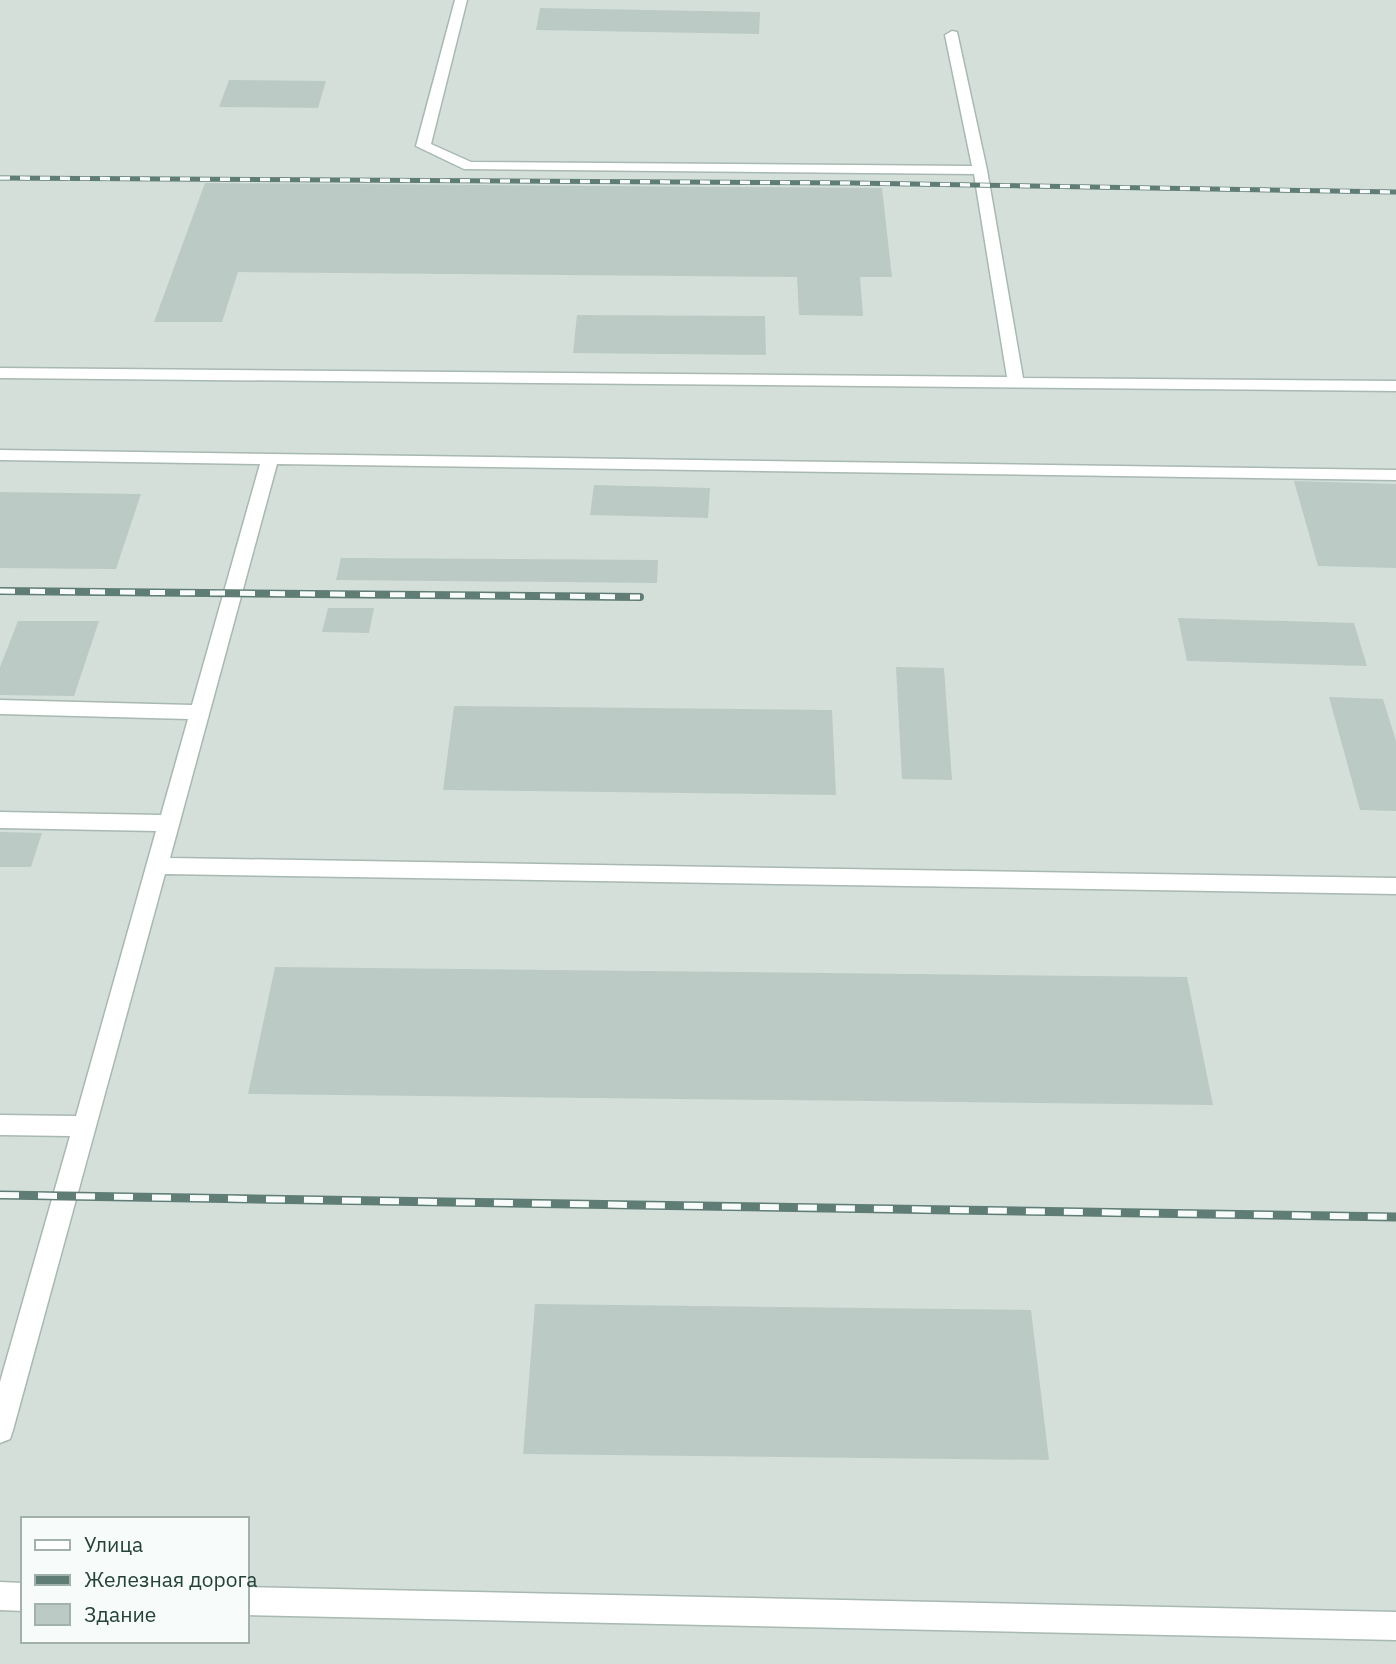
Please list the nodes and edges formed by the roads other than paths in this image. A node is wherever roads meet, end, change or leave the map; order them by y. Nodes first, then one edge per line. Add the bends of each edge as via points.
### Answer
1 (461, 0) edge
2 (953, 35) dead end
3 (979, 170) junction
4 (0, 373) edge
5 (1016, 384) junction
6 (1396, 386) edge
7 (0, 455) edge
8 (270, 459) junction
9 (1396, 475) edge
10 (0, 707) edge
11 (200, 712) junction
12 (0, 820) edge
13 (169, 822) junction
14 (157, 866) junction
15 (1396, 886) edge
16 (0, 1125) edge
17 (83, 1126) junction
18 (0, 1430) edge
19 (0, 1596) edge
20 (21, 1597) edge
21 (248, 1601) edge
22 (1396, 1626) edge

1 - 3 lane via 424,146 469,166
2 - 3 lane
3 - 5 lane
4 - 5 lane
5 - 6 lane
7 - 8 lane
8 - 9 lane
8 - 11 lane
10 - 11 lane
11 - 13 lane
12 - 13 lane
13 - 14 lane
14 - 15 lane
14 - 17 lane
16 - 17 lane
17 - 18 lane
19 - 20 lane
21 - 22 lane

